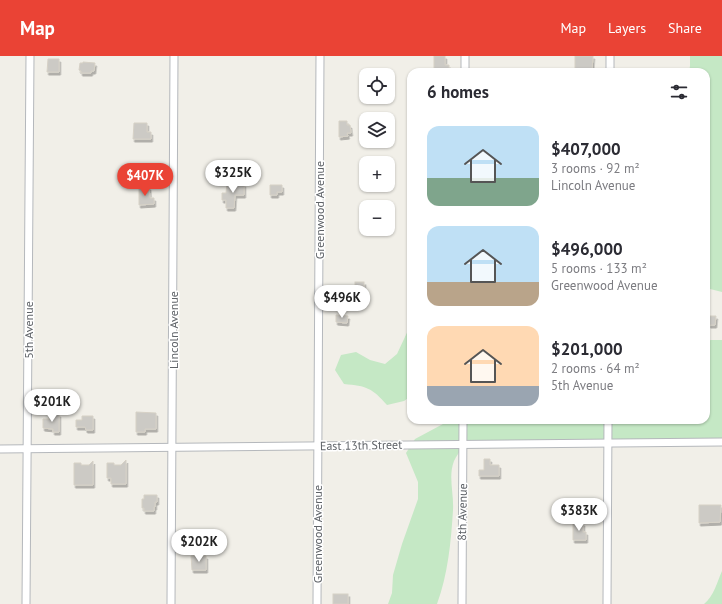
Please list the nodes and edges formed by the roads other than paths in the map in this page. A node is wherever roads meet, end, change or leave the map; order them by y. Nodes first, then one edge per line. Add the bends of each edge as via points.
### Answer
1 (30, 56) edge
2 (174, 56) edge
3 (320, 56) edge
4 (465, 56) edge
5 (610, 56) edge
6 (465, 68) edge
7 (610, 68) edge
8 (463, 424) edge
9 (608, 424) edge
10 (722, 442) edge
11 (608, 443) junction
12 (463, 444) junction
13 (318, 446) junction
14 (172, 447) junction
15 (0, 448) edge
16 (27, 448) junction
17 (26, 604) edge
18 (172, 604) edge
19 (317, 604) edge
20 (462, 604) edge
21 (607, 604) edge

1 - 16 street, 5th Avenue
2 - 14 street, Lincoln Avenue
3 - 13 street, Greenwood Avenue
4 - 6 street
5 - 7 street
8 - 12 street, 8th Avenue
9 - 11 street
10 - 11 street, East 13th Street
11 - 12 street, East 13th Street
11 - 21 street
12 - 13 street, East 13th Street
12 - 20 street, 8th Avenue
13 - 14 street, East 13th Street
13 - 19 street, Greenwood Avenue
14 - 16 street, East 13th Street
14 - 18 street, Lincoln Avenue
15 - 16 street, East 13th Street
16 - 17 street, 5th Avenue

